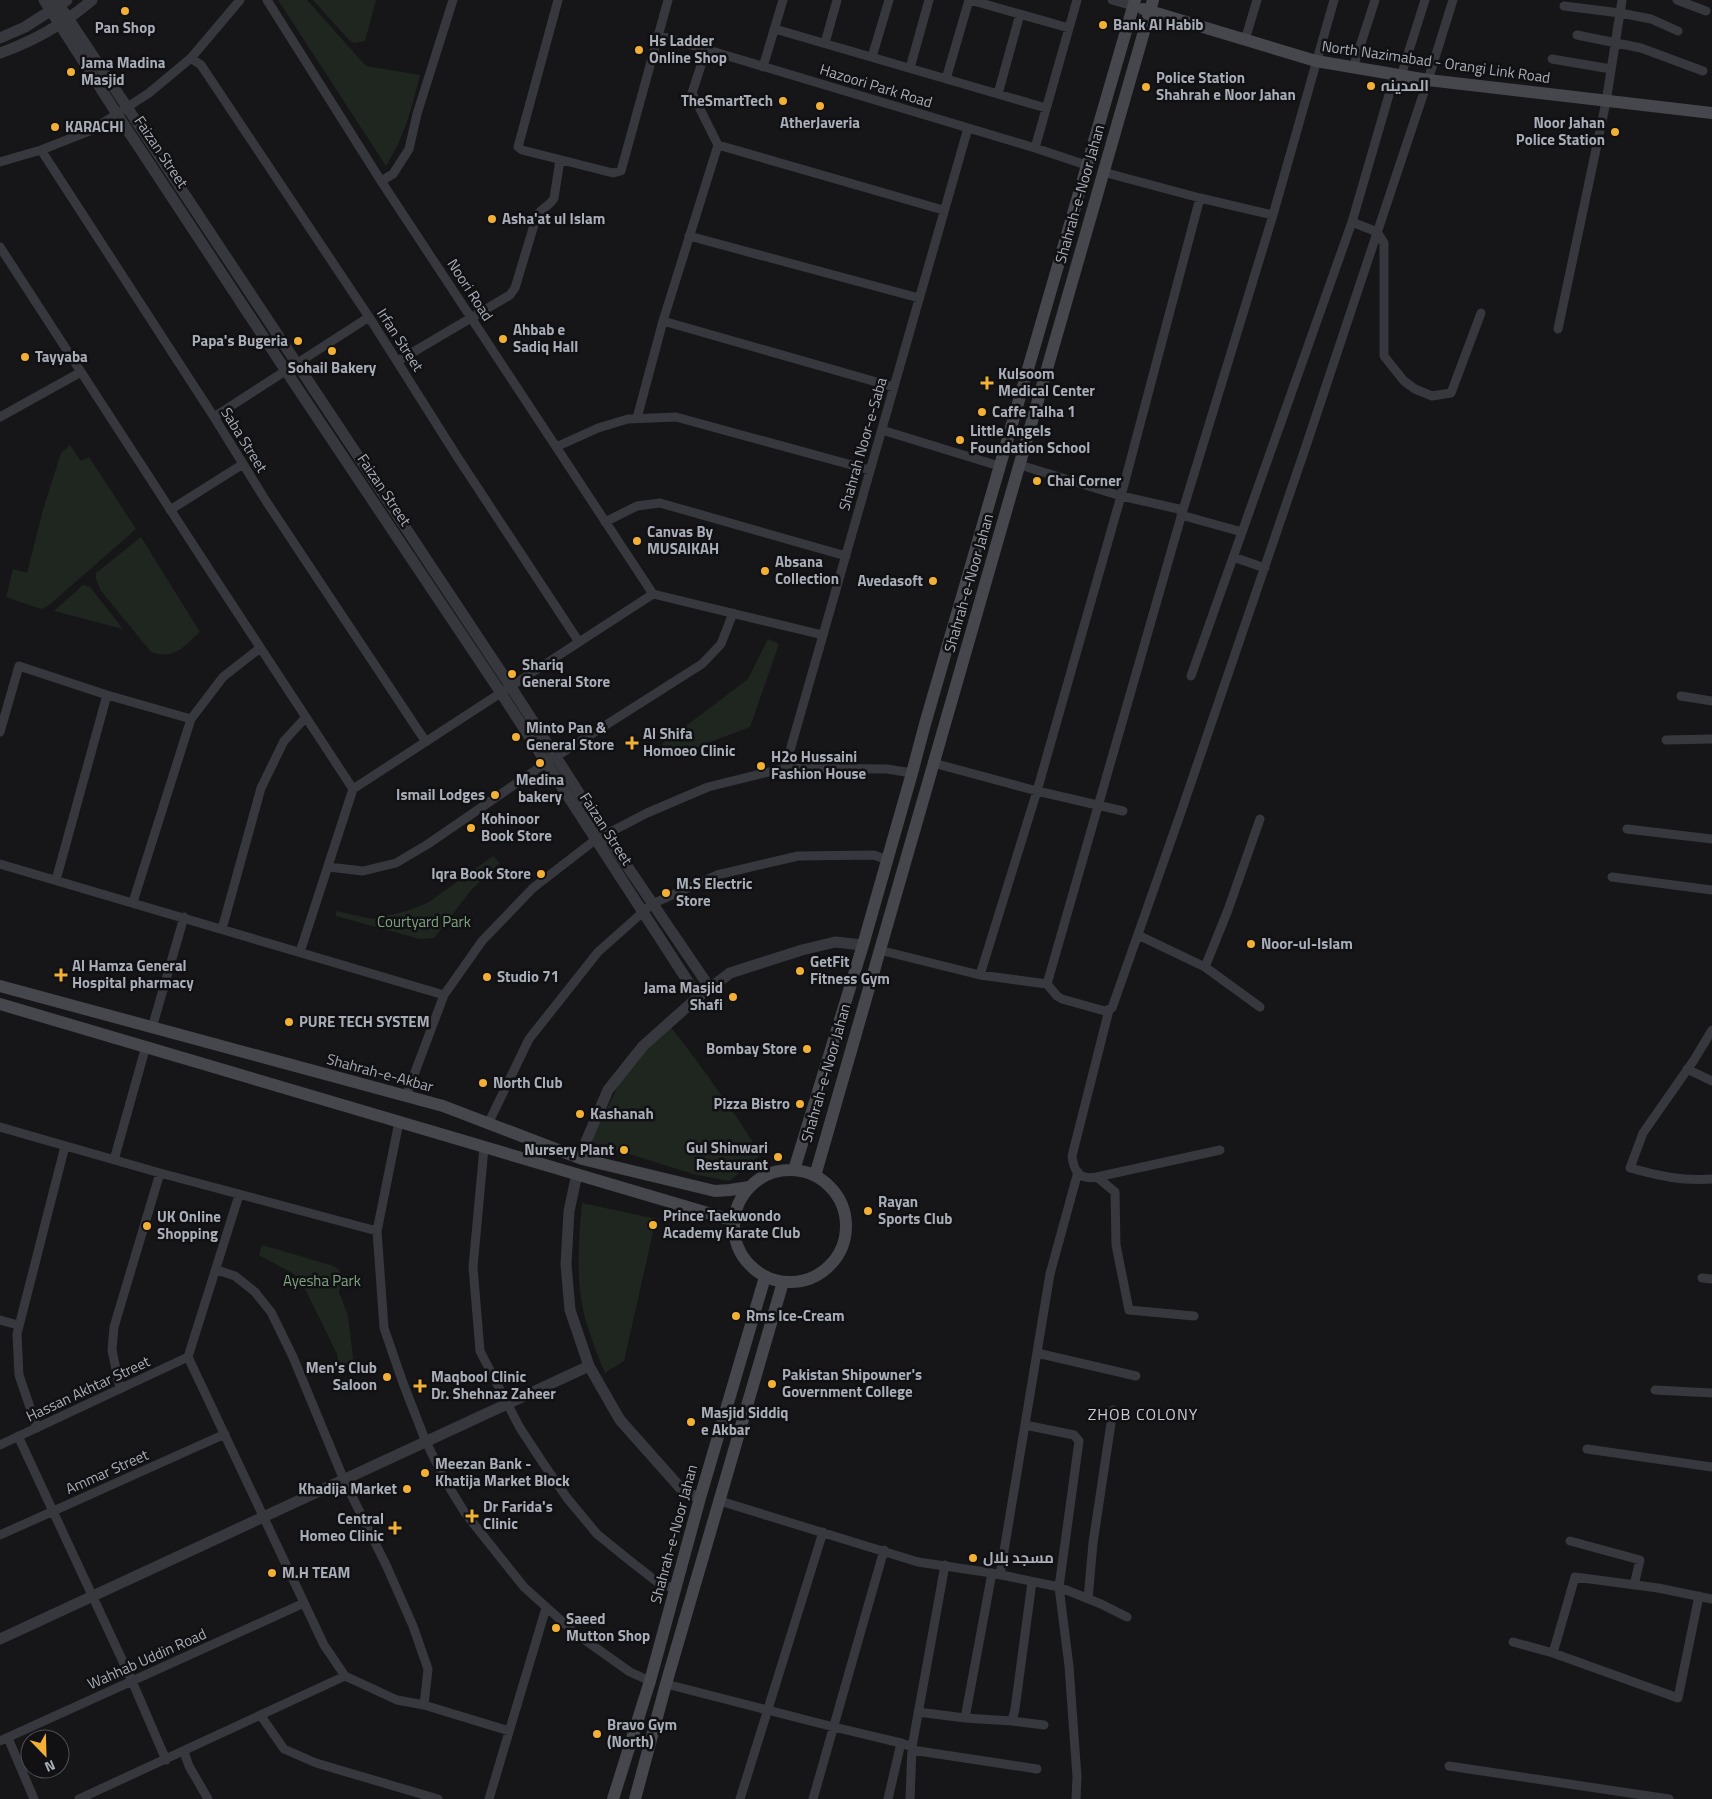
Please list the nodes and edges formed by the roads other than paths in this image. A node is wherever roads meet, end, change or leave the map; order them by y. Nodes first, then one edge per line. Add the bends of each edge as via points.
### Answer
1 (44, 0) edge
2 (92, 0) edge
3 (240, 0) edge
4 (267, 0) edge
5 (452, 0) edge
6 (558, 0) edge
7 (668, 0) edge
8 (783, 0) edge
9 (838, 0) edge
10 (890, 0) edge
11 (930, 0) edge
12 (969, 0) edge
13 (1077, 0) edge
14 (1112, 0) edge
15 (1257, 0) edge
16 (1334, 0) edge
17 (1376, 0) edge
18 (1426, 0) edge
19 (1453, 0) edge
20 (1622, 0) edge
21 (1676, 0) edge
22 (1134, 3) edge
23 (58, 4) edge
24 (1152, 6) edge
25 (1564, 6) dead end
26 (1706, 11) dead end
27 (1620, 13) junction
28 (1020, 14) junction
29 (64, 21) junction
30 (1069, 28) junction
31 (775, 29) junction
32 (1678, 31) dead end
33 (658, 35) junction
34 (1577, 35) dead end
35 (0, 38) edge
36 (1245, 40) junction
37 (825, 43) junction
38 (1615, 44) junction
39 (706, 50) junction
40 (0, 53) edge
41 (872, 57) junction
42 (190, 58) junction
43 (1552, 59) dead end
44 (1316, 61) junction
45 (764, 67) junction
46 (910, 68) junction
47 (1354, 68) junction
48 (1611, 69) junction
49 (1703, 71) dead end
50 (1398, 75) junction
51 (946, 79) junction
52 (1428, 80) junction
53 (998, 94) junction
54 (1606, 102) junction
55 (127, 107) junction
56 (1046, 108) junction
57 (1712, 113) edge
58 (117, 114) junction
59 (968, 128) junction
60 (718, 145) junction
61 (1035, 148) junction
62 (42, 150) junction
63 (560, 160) junction
64 (0, 162) edge
65 (1086, 165) junction
66 (1103, 172) junction
67 (382, 181) junction
68 (1200, 198) junction
69 (943, 210) junction
70 (1273, 215) junction
71 (1352, 222) junction
72 (1377, 232) junction
73 (689, 236) junction
74 (0, 247) edge
75 (919, 298) junction
76 (1047, 302) junction
77 (1065, 307) junction
78 (1481, 313) dead end
79 (369, 317) junction
80 (472, 318) junction
81 (663, 321) junction
82 (1558, 329) dead end
83 (398, 361) junction
84 (297, 364) junction
85 (286, 371) junction
86 (81, 372) junction
87 (894, 387) junction
88 (0, 417) edge
89 (214, 417) junction
90 (637, 418) junction
91 (882, 430) junction
92 (556, 447) junction
93 (243, 464) junction
94 (1020, 465) junction
95 (999, 466) junction
96 (870, 470) junction
97 (1121, 496) junction
98 (170, 510) junction
99 (1182, 512) junction
100 (605, 522) junction
101 (1242, 532) junction
102 (846, 556) junction
103 (1234, 556) junction
104 (1265, 568) junction
105 (653, 594) junction
106 (733, 613) junction
107 (823, 635) junction
108 (579, 642) junction
109 (260, 648) junction
110 (1191, 676) dead end
111 (506, 690) junction
112 (107, 695) junction
113 (1681, 696) dead end
114 (1712, 701) edge
115 (306, 717) junction
116 (191, 719) junction
117 (925, 724) junction
118 (944, 728) junction
119 (0, 732) edge
120 (1712, 739) edge
121 (1666, 740) dead end
122 (426, 742) junction
123 (551, 760) junction
124 (933, 763) junction
125 (785, 768) junction
126 (912, 773) junction
127 (353, 789) junction
128 (1037, 791) junction
129 (1098, 804) junction
130 (1123, 811) dead end
131 (1260, 819) dead end
132 (1628, 829) dead end
133 (601, 837) junction
134 (1712, 839) edge
135 (887, 860) junction
136 (0, 864) edge
137 (328, 867) junction
138 (1612, 878) dead end
139 (56, 880) junction
140 (1712, 890) edge
141 (133, 902) junction
142 (648, 908) junction
143 (184, 917) junction
144 (222, 929) junction
145 (1138, 935) junction
146 (863, 945) junction
147 (878, 950) junction
148 (300, 952) junction
149 (1205, 967) junction
150 (980, 975) junction
151 (1047, 984) junction
152 (0, 986) edge
153 (710, 988) junction
154 (444, 995) junction
155 (698, 997) junction
156 (0, 1004) edge
157 (1260, 1007) dead end
158 (1109, 1010) junction
159 (152, 1028) junction
160 (1712, 1030) edge
161 (1703, 1045) junction
162 (146, 1046) junction
163 (1712, 1049) edge
164 (1687, 1069) junction
165 (1712, 1081) edge
166 (406, 1096) junction
167 (399, 1122) junction
168 (488, 1124) junction
169 (0, 1127) edge
170 (65, 1146) junction
171 (484, 1148) junction
172 (1220, 1150) dead end
173 (582, 1159) junction
174 (114, 1160) junction
175 (794, 1170) junction
176 (1078, 1172) junction
177 (160, 1173) junction
178 (577, 1174) junction
179 (815, 1176) junction
180 (1097, 1178) junction
181 (1712, 1179) edge
182 (750, 1187) junction
183 (239, 1195) junction
184 (735, 1221) junction
185 (377, 1231) junction
186 (217, 1270) junction
187 (765, 1277) junction
188 (1702, 1278) dead end
189 (1712, 1279) edge
190 (783, 1282) junction
191 (1194, 1316) dead end
192 (0, 1320) edge
193 (18, 1324) junction
194 (1037, 1353) junction
195 (188, 1357) junction
196 (589, 1366) junction
197 (1136, 1376) dead end
198 (120, 1389) junction
199 (1655, 1390) dead end
200 (1712, 1393) edge
201 (507, 1404) junction
202 (1113, 1410) dead end
203 (1025, 1425) junction
204 (37, 1428) junction
205 (225, 1434) junction
206 (18, 1436) junction
207 (426, 1442) junction
208 (0, 1445) edge
209 (1587, 1449) dead end
210 (1712, 1467) edge
211 (344, 1480) junction
212 (700, 1498) junction
213 (720, 1501) junction
214 (54, 1511) junction
215 (264, 1517) junction
216 (823, 1532) junction
217 (0, 1536) edge
218 (1570, 1541) dead end
219 (884, 1550) junction
220 (944, 1565) junction
221 (996, 1574) junction
222 (1032, 1582) junction
223 (1634, 1585) junction
224 (1059, 1587) junction
225 (676, 1588) junction
226 (1699, 1596) junction
227 (92, 1597) junction
228 (1088, 1599) junction
229 (1712, 1599) edge
230 (304, 1603) junction
231 (546, 1608) junction
232 (1127, 1617) dead end
233 (0, 1639) edge
234 (1513, 1642) dead end
235 (1553, 1653) junction
236 (345, 1676) junction
237 (132, 1681) junction
238 (650, 1681) junction
239 (666, 1684) junction
240 (424, 1705) junction
241 (767, 1710) junction
242 (918, 1712) junction
243 (261, 1716) junction
244 (965, 1718) junction
245 (1012, 1721) junction
246 (1044, 1724) dead end
247 (834, 1727) junction
248 (509, 1731) junction
249 (4, 1739) edge
250 (901, 1743) junction
251 (912, 1749) junction
252 (184, 1752) junction
253 (166, 1760) junction
254 (1449, 1766) dead end
255 (1037, 1769) dead end
256 (34, 1799) edge
257 (79, 1799) edge
258 (208, 1799) edge
259 (438, 1799) edge
260 (489, 1799) edge
261 (613, 1799) edge
262 (635, 1799) edge
263 (740, 1799) edge
264 (813, 1799) edge
265 (888, 1799) edge
266 (912, 1799) edge
267 (1076, 1799) edge
268 (1665, 1799) edge

1 - 23 street, Faizan Street
2 - 29 street
3 - 42 street
4 - 67 street, Noori Road
5 - 67 street via 409,149 393,174
6 - 63 street via 518,147
7 - 33 street
8 - 31 street
9 - 37 street
10 - 41 street
11 - 46 street
12 - 28 street
12 - 51 street
13 - 30 street
14 - 22 street
15 - 36 street
16 - 44 street
17 - 47 street
18 - 50 street
19 - 52 street
20 - 27 street
21 - 26 street
22 - 24 main road, North Nazimabad - Orangi Link Road
22 - 65 main road, Shahrah-e-Noor Jahan
23 - 29 street, Faizan Street
23 - 35 street via 25,27
24 - 36 main road, North Nazimabad - Orangi Link Road
24 - 66 main road, Shahrah-e-Noor Jahan
25 - 27 street
27 - 32 street via 1651,19
27 - 38 street
28 - 30 street
28 - 53 street
29 - 40 street via 24,44
29 - 55 street, Faizan Street
29 - 58 street, Faizan Street
30 - 56 street
31 - 37 street
31 - 45 street
33 - 39 street, Hazoori Park Road
33 - 63 street via 621,171 612,173
34 - 38 street
36 - 44 main road, North Nazimabad - Orangi Link Road
37 - 41 street
38 - 48 street
38 - 49 street via 1641,48
39 - 45 street, Hazoori Park Road
39 - 60 street via 692,94
41 - 46 street
42 - 55 street
42 - 79 street, Irfan Street via 201,65
43 - 48 street
44 - 47 main road, North Nazimabad - Orangi Link Road
44 - 70 street
45 - 59 street, Hazoori Park Road
46 - 51 street
47 - 50 main road, North Nazimabad - Orangi Link Road
48 - 54 street
50 - 52 main road, North Nazimabad - Orangi Link Road
50 - 71 street
51 - 53 street
52 - 54 main road, North Nazimabad - Orangi Link Road
52 - 72 street
53 - 56 street
54 - 57 main road, North Nazimabad - Orangi Link Road
54 - 82 street
55 - 58 street
55 - 84 street, Faizan Street
56 - 61 street
58 - 62 street via 92,130
58 - 85 street, Faizan Street
59 - 61 street, Hazoori Park Road
59 - 69 street, Shahrah Noor-e-Saba
60 - 69 street
60 - 73 street
61 - 65 street, Hazoori Park Road
62 - 64 street
62 - 89 street, Saba Street
63 - 80 street via 554,198 537,215 515,288 510,295
65 - 76 main road, Shahrah-e-Noor Jahan
66 - 68 street
66 - 77 main road, Shahrah-e-Noor Jahan
67 - 80 street, Noori Road
68 - 70 street
68 - 97 street
69 - 75 street, Shahrah Noor-e-Saba
70 - 99 street
71 - 72 street
71 - 101 street
72 - 78 street via 1385,250 1384,356 1404,381 1432,396 1451,393
72 - 104 street
73 - 75 street
73 - 81 street
74 - 86 street
75 - 87 street, Shahrah Noor-e-Saba
76 - 77 main road
76 - 95 main road, Shahrah-e-Noor Jahan
77 - 94 main road, Shahrah-e-Noor Jahan
79 - 83 street, Irfan Street
79 - 84 street
80 - 83 street
80 - 92 street, Noori Road
81 - 87 street
81 - 90 street
83 - 108 street, Irfan Street
84 - 85 street
84 - 111 street, Faizan Street
85 - 89 street
85 - 111 street, Faizan Street
86 - 88 street
86 - 98 street
87 - 91 street, Shahrah Noor-e-Saba
89 - 93 street, Saba Street
90 - 92 street via 598,428
90 - 96 street via 676,418
91 - 95 street
91 - 96 street, Shahrah Noor-e-Saba
92 - 100 street, Noori Road
93 - 98 street
93 - 122 street, Saba Street
94 - 97 street
94 - 118 main road, Shahrah-e-Noor Jahan
95 - 117 main road, Shahrah-e-Noor Jahan
96 - 102 street, Shahrah Noor-e-Saba
97 - 99 street
97 - 128 street
98 - 109 street
99 - 101 street
99 - 129 street
100 - 102 street via 636,506 660,503
100 - 105 street, Noori Road
101 - 103 street
102 - 107 street, Shahrah Noor-e-Saba
103 - 104 street
103 - 110 street
104 - 145 street
105 - 106 street
105 - 108 street
106 - 107 street
106 - 123 street via 721,644 702,664
107 - 125 street, Shahrah Noor-e-Saba
108 - 111 street
109 - 115 street
109 - 116 street via 223,677
111 - 122 street
111 - 123 street, Faizan Street
112 - 116 street
112 - 119 street via 19,666
112 - 139 street
113 - 114 street
115 - 127 street
115 - 144 street via 284,741 262,788
116 - 141 street
117 - 118 main road
117 - 126 main road, Shahrah-e-Noor Jahan
118 - 124 main road, Shahrah-e-Noor Jahan
120 - 121 street
122 - 127 street
123 - 133 street, Faizan Street
123 - 137 street via 396,863 363,871
124 - 128 street
124 - 147 main road, Shahrah-e-Noor Jahan
125 - 126 street via 887,769
125 - 133 street via 708,787 646,813
126 - 135 main road, Shahrah-e-Noor Jahan
127 - 137 street
128 - 129 street
128 - 150 street
129 - 130 street
129 - 151 street
131 - 149 street
132 - 134 street
133 - 142 street, Faizan Street
133 - 154 street via 533,888 482,940
135 - 142 street via 874,855 798,856 717,875
135 - 146 main road, Shahrah-e-Noor Jahan
136 - 139 street
137 - 148 street
138 - 140 street
139 - 141 street
141 - 143 street
142 - 153 street, Faizan Street
142 - 155 street, Faizan Street
142 - 168 street via 598,952 529,1039
143 - 144 street
143 - 159 street
144 - 148 street
145 - 149 street
145 - 158 street
146 - 153 street via 835,942 802,950 730,973
146 - 175 main road, Shahrah-e-Noor Jahan
147 - 150 street
147 - 179 main road, Shahrah-e-Noor Jahan
148 - 154 street
149 - 157 street
150 - 151 street
151 - 158 street via 1062,999
152 - 159 main road, Shahrah-e-Akbar
153 - 155 street
154 - 166 street
155 - 173 street via 643,1046 608,1090
156 - 162 main road
158 - 176 street via 1072,1156
159 - 166 main road, Shahrah-e-Akbar
160 - 161 street
161 - 163 street
161 - 164 street
162 - 167 main road
162 - 174 street
164 - 165 street
164 - 181 street via 1643,1133 1630,1168 1672,1178
166 - 168 main road, Shahrah-e-Akbar
167 - 171 main road
167 - 185 street
168 - 173 main road, Shahrah-e-Akbar
169 - 170 street
170 - 174 street
170 - 193 street
171 - 178 main road
171 - 201 street via 473,1267 480,1350
172 - 180 street
173 - 182 main road, Shahrah-e-Akbar via 715,1191
174 - 177 street
175 - 179 main road
175 - 182 main road via 765,1176
176 - 180 street via 1084,1178
176 - 194 street via 1050,1274
177 - 183 street
177 - 198 street via 114,1327 112,1350
178 - 184 main road
178 - 196 street via 569,1211 566,1264 570,1310
179 - 190 main road via 825,1180 837,1194 845,1229 842,1244 826,1269 813,1277
180 - 191 street via 1115,1192 1116,1245 1129,1310
182 - 184 main road via 735,1212
183 - 185 street
183 - 186 street
184 - 187 main road via 739,1251 754,1270
185 - 207 street via 384,1328
186 - 195 street
186 - 211 street via 235,1276 255,1292 271,1312
187 - 190 main road
187 - 212 main road, Shahrah-e-Noor Jahan
188 - 189 street
190 - 213 main road
192 - 193 street
193 - 204 street via 19,1374
194 - 197 street
194 - 203 street
195 - 198 street, Hassan Akhtar Street
195 - 205 street
196 - 201 street
196 - 212 street via 620,1420 684,1492
198 - 204 street, Hassan Akhtar Street
199 - 200 street
201 - 207 street
201 - 225 street via 543,1464 597,1534 661,1585
202 - 228 street
203 - 221 street
203 - 224 street via 1074,1435 1079,1441
204 - 206 street, Hassan Akhtar Street
205 - 214 street, Ammar Street
205 - 215 street
206 - 208 street, Hassan Akhtar Street
206 - 214 street
207 - 211 street
207 - 231 street via 465,1513 524,1587
209 - 210 street
211 - 215 street
211 - 240 street via 413,1626 428,1669
212 - 225 main road, Shahrah-e-Noor Jahan
213 - 216 street
213 - 239 main road
214 - 217 street, Ammar Street
214 - 227 street
215 - 227 street
215 - 230 street
216 - 219 street
216 - 241 street
218 - 223 street via 1640,1560
219 - 220 street via 918,1562
219 - 247 street
220 - 221 street
220 - 242 street
221 - 222 street
221 - 244 street
222 - 224 street
222 - 245 street
223 - 226 street
223 - 235 street via 1575,1577
224 - 228 street
224 - 267 street via 1069,1666
225 - 238 main road, Shahrah-e-Noor Jahan
226 - 229 street
226 - 235 street via 1678,1698
227 - 233 street
227 - 237 street
228 - 232 street
230 - 236 street via 324,1646
230 - 237 street, Wahhab Uddin Road
231 - 238 street via 607,1656
231 - 248 street
234 - 235 street
236 - 240 street via 397,1700
236 - 243 street
237 - 249 street, Wahhab Uddin Road
237 - 253 street
238 - 261 main road, Shahrah-e-Noor Jahan
239 - 241 street
239 - 262 main road
240 - 248 street
241 - 247 street
241 - 263 street
242 - 244 street
242 - 251 street
243 - 252 street
243 - 259 street via 284,1749 316,1763
244 - 245 street
245 - 246 street
247 - 250 street
247 - 264 street
248 - 260 street
249 - 256 street
250 - 251 street
250 - 265 street
251 - 255 street
251 - 266 street
252 - 253 street
252 - 258 street
253 - 257 street
254 - 268 street

